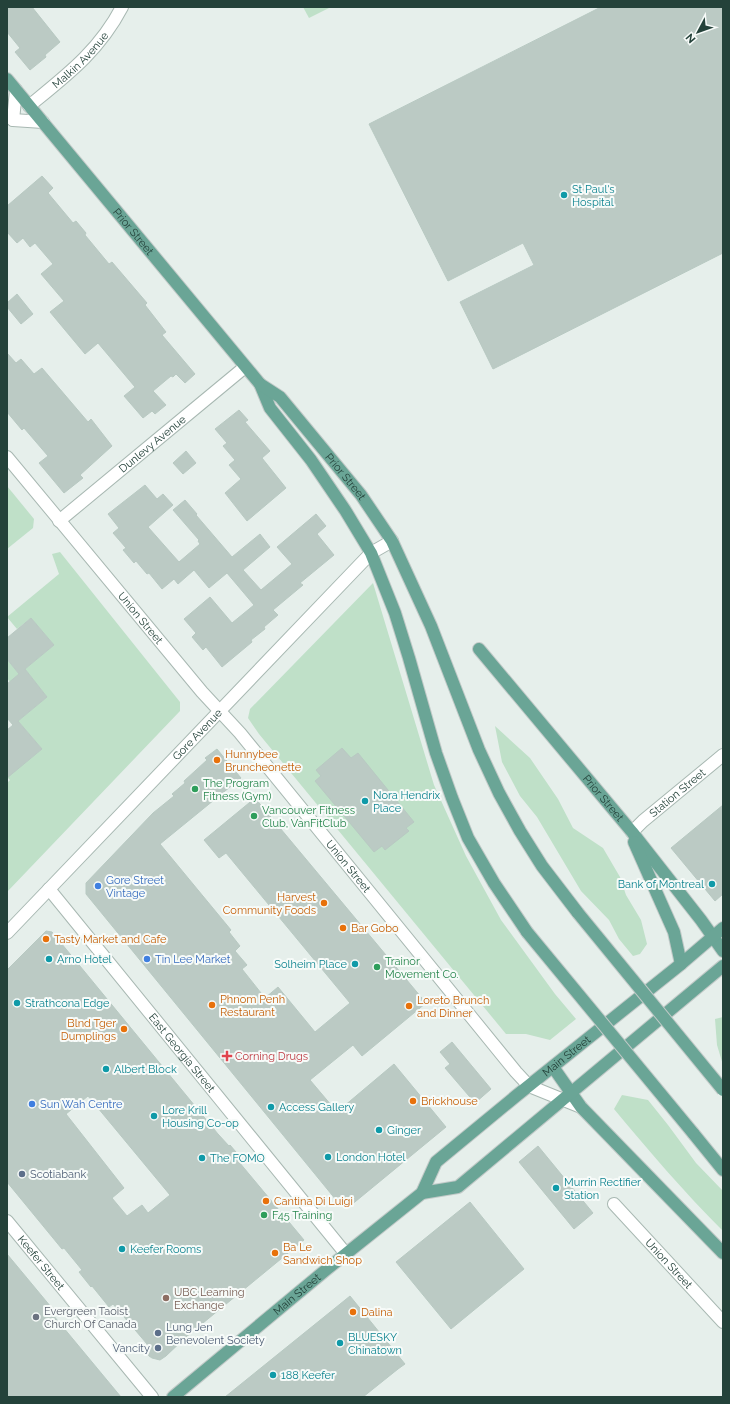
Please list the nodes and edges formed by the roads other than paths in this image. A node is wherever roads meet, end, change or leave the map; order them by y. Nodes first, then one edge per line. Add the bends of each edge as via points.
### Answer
1 (122, 7) edge
2 (7, 79) edge
3 (16, 90) junction
4 (30, 106) junction
5 (10, 122) edge
6 (43, 122) junction
7 (245, 367) junction
8 (260, 384) junction
9 (7, 457) edge
10 (59, 522) junction
11 (392, 541) junction
12 (371, 553) junction
13 (479, 649) dead end
14 (220, 711) junction
15 (723, 755) edge
16 (632, 832) junction
17 (49, 889) junction
18 (723, 928) edge
19 (7, 933) edge
20 (713, 937) junction
21 (723, 951) edge
22 (681, 964) junction
23 (723, 966) edge
24 (553, 1067) junction
25 (529, 1086) junction
26 (723, 1090) edge
27 (567, 1096) junction
28 (723, 1170) edge
29 (422, 1193) junction
30 (614, 1204) dead end
31 (7, 1221) edge
32 (723, 1253) edge
33 (346, 1254) junction
34 (723, 1322) edge
35 (152, 1397) edge
36 (173, 1397) edge

1 - 4 street, Malkin Avenue via 104,36 90,52
2 - 3 main road, Prior Street
3 - 4 main road, Prior Street
3 - 5 street
4 - 6 main road, Prior Street
5 - 6 street
6 - 7 main road, Prior Street
7 - 8 main road, Prior Street
7 - 10 street, Dunlevy Avenue
8 - 11 main road, Prior Street via 280,397 361,495
8 - 12 main road, Prior Street via 270,408 312,460
9 - 10 street, Union Street
10 - 14 street, Union Street
11 - 12 street, Gore Avenue
11 - 26 main road, Prior Street, bridge via 431,626 480,750 499,793 520,831 542,866 578,913
12 - 14 street, Gore Avenue
12 - 28 main road, Prior Street, bridge via 397,621 436,753 468,838 527,932
13 - 16 main road, Prior Street
14 - 17 street, Gore Avenue
14 - 25 street, Union Street
15 - 16 street, Station Street
16 - 20 main road, Prior Street
16 - 22 main road via 634,844 674,932
17 - 19 street, Gore Avenue
17 - 33 street, East Georgia Street
18 - 20 main road, Main Street
20 - 21 main road, Prior Street
20 - 22 main road, Main Street
22 - 24 main road, Main Street
23 - 27 main road, Main Street
24 - 25 main road, Main Street
24 - 27 main road
25 - 27 street, Union Street
25 - 29 main road, Main Street via 436,1162
27 - 29 main road, Main Street via 458,1187
27 - 32 main road
29 - 33 main road, Main Street
30 - 34 street, Union Street
31 - 35 street, Keefer Street
33 - 36 main road, Main Street

